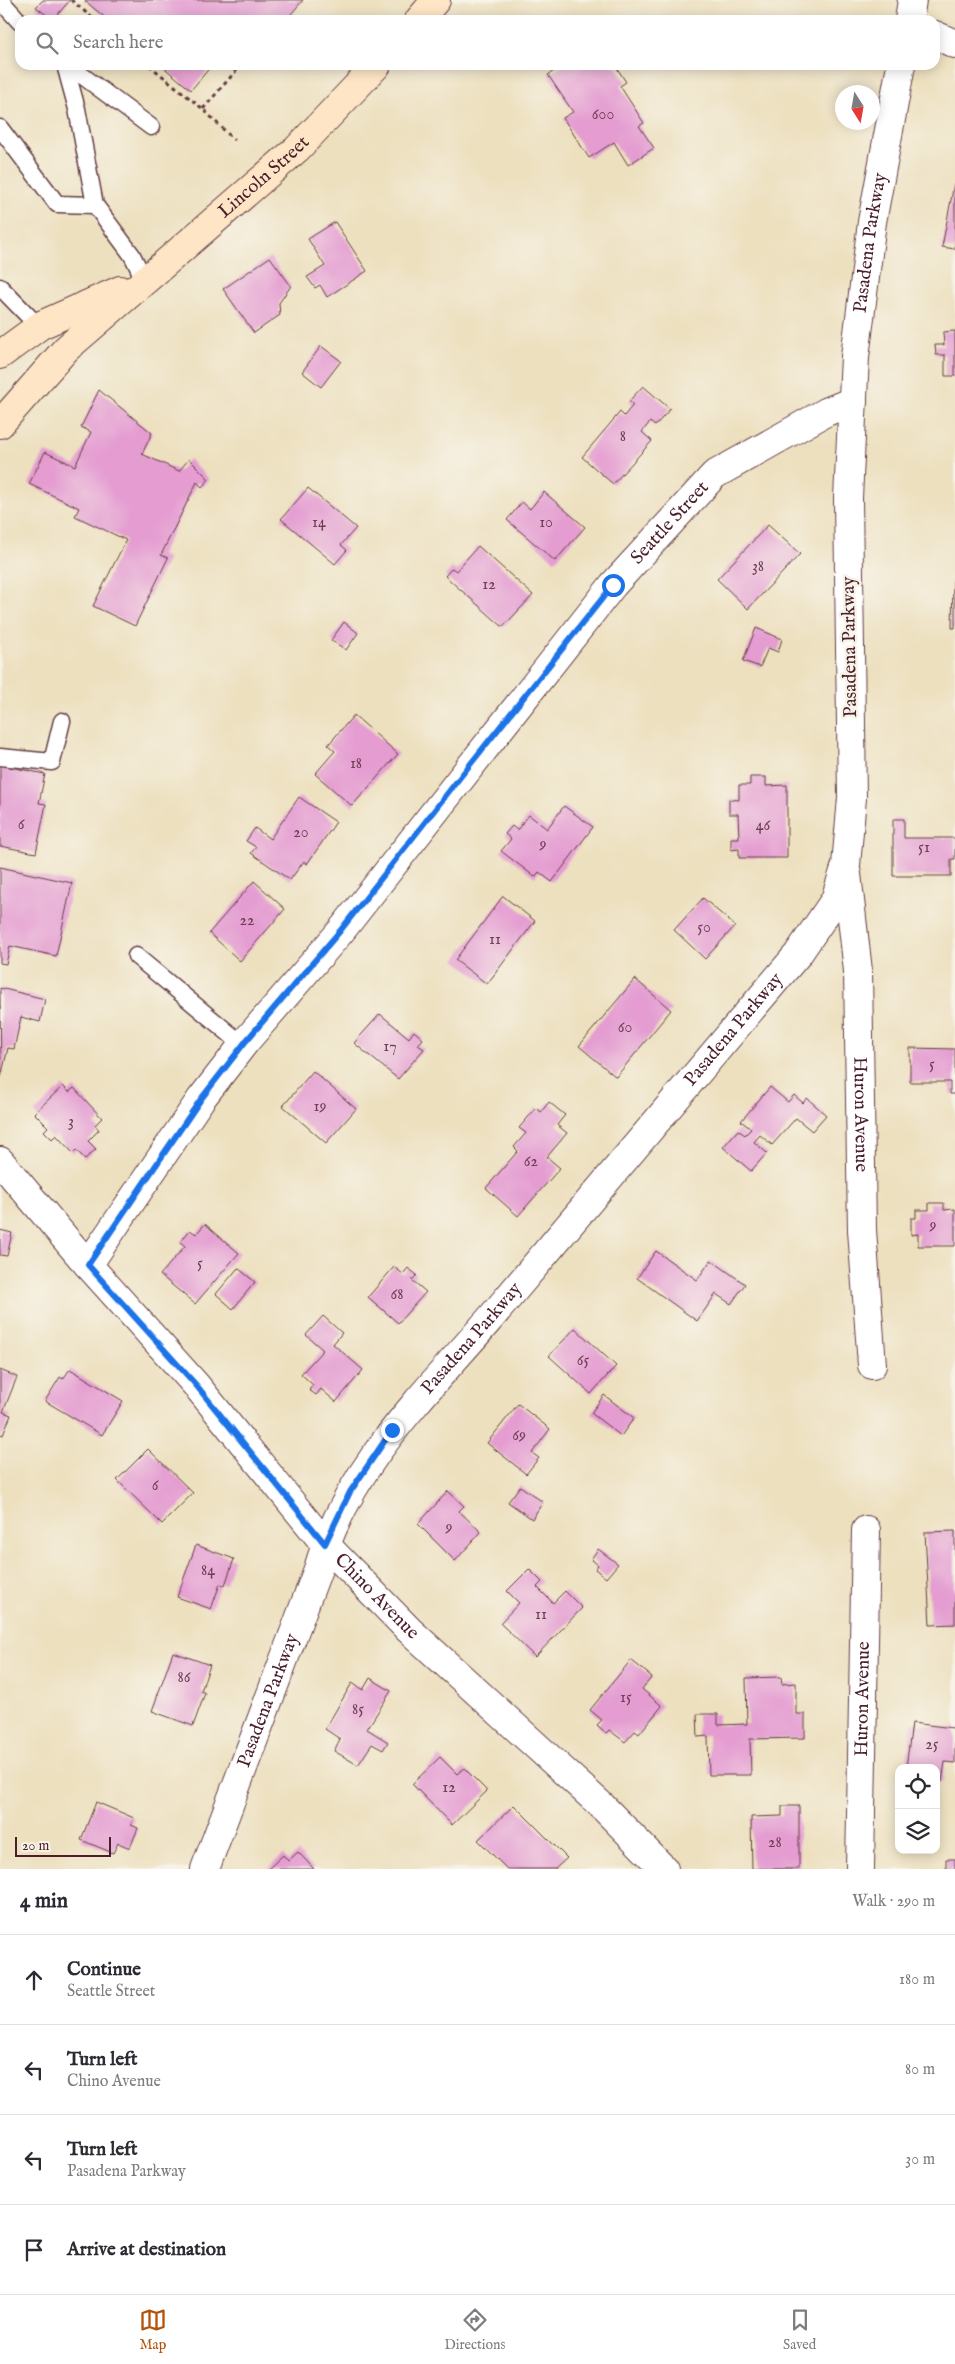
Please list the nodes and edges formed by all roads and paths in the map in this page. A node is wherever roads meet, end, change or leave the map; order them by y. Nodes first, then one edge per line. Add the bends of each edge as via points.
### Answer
1 (0, 0) edge
2 (71, 0) edge
3 (436, 0) edge
4 (912, 0) edge
5 (89, 15) edge
6 (423, 15) edge
7 (910, 15) edge
8 (15, 16) edge
9 (940, 37) edge
10 (955, 44) edge
11 (67, 70) edge
12 (73, 70) edge
13 (155, 70) edge
14 (237, 70) edge
15 (371, 70) edge
16 (900, 70) edge
17 (202, 109) junction
18 (0, 128) edge
19 (151, 128) dead end
20 (234, 140) dead end
21 (95, 205) junction
22 (144, 279) junction
23 (0, 287) edge
24 (39, 327) junction
25 (0, 355) edge
26 (853, 401) junction
27 (0, 424) edge
28 (62, 722) dead end
29 (0, 757) edge
30 (846, 865) junction
31 (136, 956) dead end
32 (243, 1045) junction
33 (0, 1161) edge
34 (88, 1265) junction
35 (872, 1366) dead end
36 (866, 1530) dead end
37 (325, 1544) junction
38 (204, 1869) edge
39 (664, 1869) edge
40 (860, 1869) edge

1 - 8 lane
2 - 5 path
3 - 6 main road
4 - 7 street
9 - 10 street
11 - 21 lane via 78,109
12 - 19 lane
13 - 17 path
14 - 17 path
15 - 22 main road, Lincoln Street via 297,149
16 - 26 street, Pasadena Parkway via 872,222
17 - 20 path
18 - 21 lane via 57,204
21 - 22 lane via 132,254
22 - 24 main road, Lincoln Street
22 - 27 main road, Lincoln Street via 66,349
23 - 24 lane
24 - 25 main road, Lincoln Street
26 - 30 street, Pasadena Parkway via 848,498 852,798
26 - 32 street, Seattle Street via 826,412 714,474 613,585 340,931
28 - 29 lane via 52,762
30 - 35 street, Huron Avenue via 858,971 862,1230
30 - 37 street, Pasadena Parkway via 835,900 798,954 504,1303 392,1430 350,1492
31 - 32 lane
32 - 34 street, Seattle Street via 201,1099
33 - 34 street, Chino Avenue
34 - 37 street, Chino Avenue via 196,1385
36 - 40 street, Huron Avenue
37 - 38 street, Pasadena Parkway
37 - 39 street, Chino Avenue via 409,1630 601,1805

